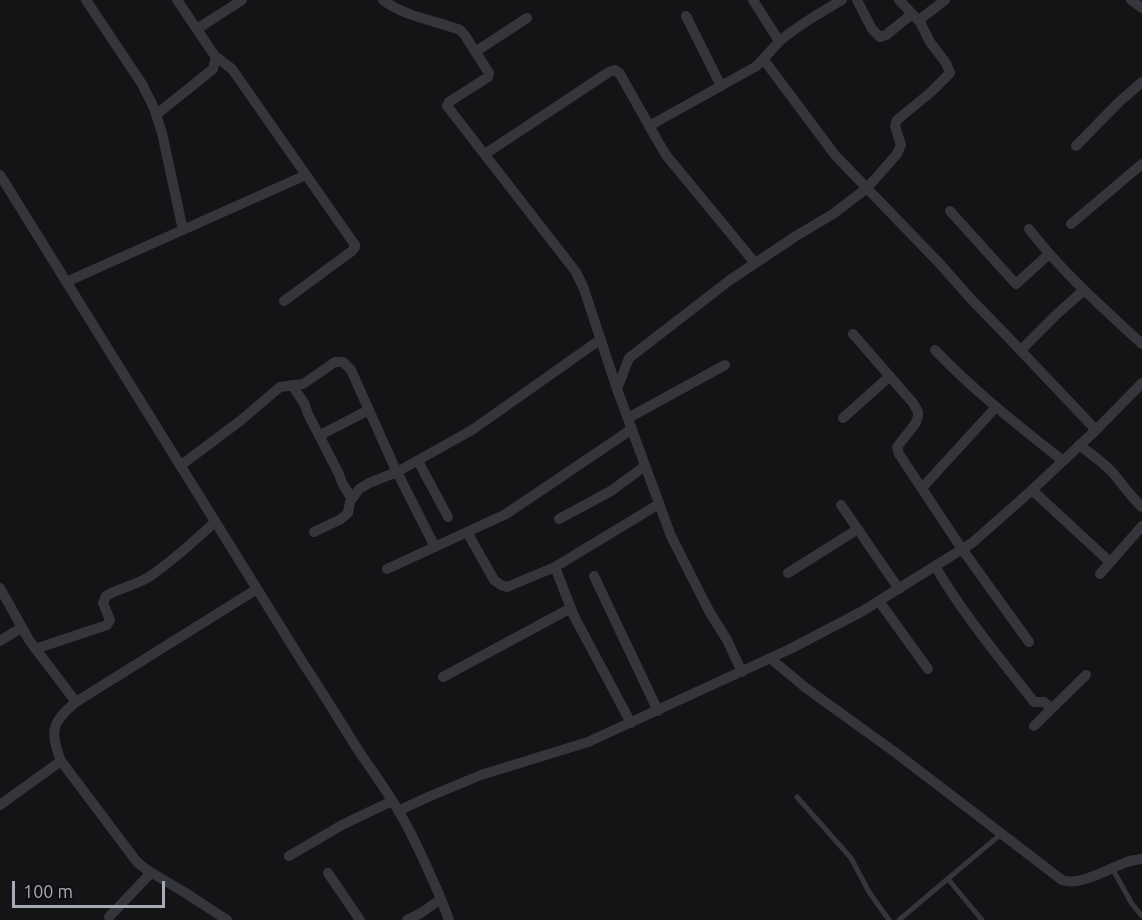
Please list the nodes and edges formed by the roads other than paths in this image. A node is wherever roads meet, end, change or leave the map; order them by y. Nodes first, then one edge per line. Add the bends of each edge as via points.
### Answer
1 (86, 0) edge
2 (177, 0) edge
3 (242, 0) edge
4 (382, 0) edge
5 (753, 0) edge
6 (842, 0) edge
7 (857, 0) edge
8 (899, 0) edge
9 (945, 0) edge
10 (1131, 0) edge
11 (827, 4) edge
12 (1142, 8) edge
13 (686, 16) dead end
14 (527, 18) dead end
15 (916, 18) junction
16 (196, 29) junction
17 (779, 42) junction
18 (475, 52) junction
19 (216, 57) junction
20 (764, 60) junction
21 (1142, 82) edge
22 (721, 86) junction
23 (157, 114) junction
24 (649, 126) junction
25 (1077, 146) dead end
26 (485, 154) junction
27 (1142, 164) edge
28 (306, 176) junction
29 (2, 182) edge
30 (867, 188) junction
31 (950, 211) dead end
32 (1071, 224) dead end
33 (1029, 229) dead end
34 (183, 230) junction
35 (1049, 254) junction
36 (755, 263) junction
37 (66, 282) junction
38 (1084, 290) junction
39 (284, 301) dead end
40 (853, 334) dead end
41 (601, 339) junction
42 (1142, 344) edge
43 (935, 350) dead end
44 (1021, 350) junction
45 (725, 365) dead end
46 (890, 376) junction
47 (1142, 382) edge
48 (292, 385) junction
49 (617, 389) junction
50 (996, 407) junction
51 (369, 410) junction
52 (843, 418) dead end
53 (630, 424) junction
54 (1096, 430) junction
55 (320, 435) junction
56 (1079, 445) junction
57 (418, 461) junction
58 (1063, 461) junction
59 (180, 466) junction
60 (645, 466) junction
61 (397, 472) junction
62 (922, 488) junction
63 (1032, 490) junction
64 (352, 499) junction
65 (659, 504) junction
66 (841, 505) dead end
67 (1142, 507) edge
68 (448, 517) dead end
69 (559, 519) dead end
70 (215, 522) junction
71 (1142, 526) edge
72 (858, 529) junction
73 (314, 532) dead end
74 (467, 532) junction
75 (435, 547) junction
76 (962, 549) junction
77 (1110, 562) junction
78 (935, 566) junction
79 (555, 567) junction
80 (387, 569) dead end
81 (788, 573) dead end
82 (1100, 574) dead end
83 (594, 576) dead end
84 (0, 588) edge
85 (899, 588) junction
86 (257, 589) junction
87 (879, 601) junction
88 (571, 608) junction
89 (21, 628) junction
90 (0, 641) edge
91 (1029, 642) dead end
92 (35, 649) junction
93 (770, 658) junction
94 (928, 669) dead end
95 (742, 672) junction
96 (1086, 675) dead end
97 (443, 677) dead end
98 (76, 702) junction
99 (1052, 708) junction
100 (658, 711) junction
101 (631, 723) junction
102 (1034, 726) dead end
103 (61, 761) junction
104 (797, 797) dead end
105 (392, 801) junction
106 (0, 805) edge
107 (398, 811) junction
108 (1001, 834) junction
109 (289, 856) dead end
110 (1142, 859) edge
111 (1112, 868) junction
112 (152, 873) junction
113 (328, 873) dead end
114 (948, 879) junction
115 (441, 899) junction
116 (1142, 916) edge
117 (109, 917) dead end
118 (226, 920) edge
119 (360, 920) edge
120 (407, 920) edge
121 (449, 920) edge
122 (889, 920) edge
123 (899, 920) edge
124 (982, 920) edge

1 - 23 street via 142,84
2 - 16 street
3 - 16 street
4 - 18 street via 410,14 460,30
5 - 17 street
6 - 11 street
7 - 15 street via 880,37
8 - 15 street
9 - 15 street
10 - 12 street
11 - 17 street
13 - 22 street
14 - 18 street
15 - 30 street via 950,73 897,120 901,145
16 - 19 street
17 - 20 street
18 - 26 street via 489,76 447,106
19 - 23 street via 213,69
19 - 28 street via 232,69
20 - 22 street
20 - 30 street via 835,155
21 - 25 street
22 - 24 street
23 - 34 street
24 - 26 street via 621,74 613,71
24 - 36 street via 672,162
26 - 41 street via 576,272
27 - 32 street
28 - 34 street
28 - 39 street via 355,247
29 - 37 street
30 - 36 street
30 - 44 street
31 - 35 street via 1016,284
33 - 35 street
34 - 37 street
35 - 38 street
36 - 49 street via 629,358
37 - 59 street
38 - 42 street
38 - 44 street
40 - 46 street
41 - 49 street
41 - 57 street via 486,421
43 - 50 street
44 - 54 street
45 - 53 street
46 - 52 street
46 - 62 street via 918,412 915,424 897,447
47 - 54 street
48 - 51 street via 305,383 335,362 343,362 351,370
48 - 55 street
48 - 59 street via 278,389
49 - 53 street
50 - 58 street
50 - 62 street
51 - 55 street
51 - 61 street
53 - 60 street
53 - 74 street via 506,514
54 - 56 street
55 - 64 street
56 - 58 street
56 - 67 street via 1107,467
57 - 61 street
57 - 68 street
58 - 63 street
59 - 70 street
60 - 65 street
60 - 69 street via 611,491
61 - 64 street via 359,489
61 - 75 street
62 - 76 street
63 - 76 street
63 - 77 street
64 - 73 street via 348,513
65 - 79 street
65 - 95 street via 671,536
66 - 72 street
70 - 86 street
70 - 92 street via 149,577 106,596 104,603 110,620 107,625
71 - 77 street
72 - 81 street
72 - 85 street
74 - 75 street
74 - 79 street via 494,580 501,585 507,587
75 - 80 street
76 - 78 street
76 - 91 street
77 - 82 street
78 - 85 street
78 - 99 street via 951,594 1034,702 1044,702
79 - 88 street
83 - 100 street
84 - 89 street
85 - 87 street
86 - 98 street
86 - 105 street
87 - 93 street
87 - 94 street
88 - 97 street
88 - 101 street
89 - 90 street
89 - 92 street
92 - 98 street
93 - 95 street
93 - 108 street
95 - 100 street
96 - 99 street
98 - 103 street via 62,714 55,728 54,744
99 - 102 street
100 - 101 street
101 - 107 street via 588,742 481,775
103 - 106 street
103 - 112 street via 137,862
104 - 122 lane via 851,858
105 - 107 street
105 - 109 street
107 - 115 street
108 - 111 street via 1068,882
108 - 114 lane
110 - 111 street
111 - 116 lane
112 - 117 street
112 - 118 street
113 - 119 street
114 - 123 lane
114 - 124 lane
115 - 120 street
115 - 121 street

